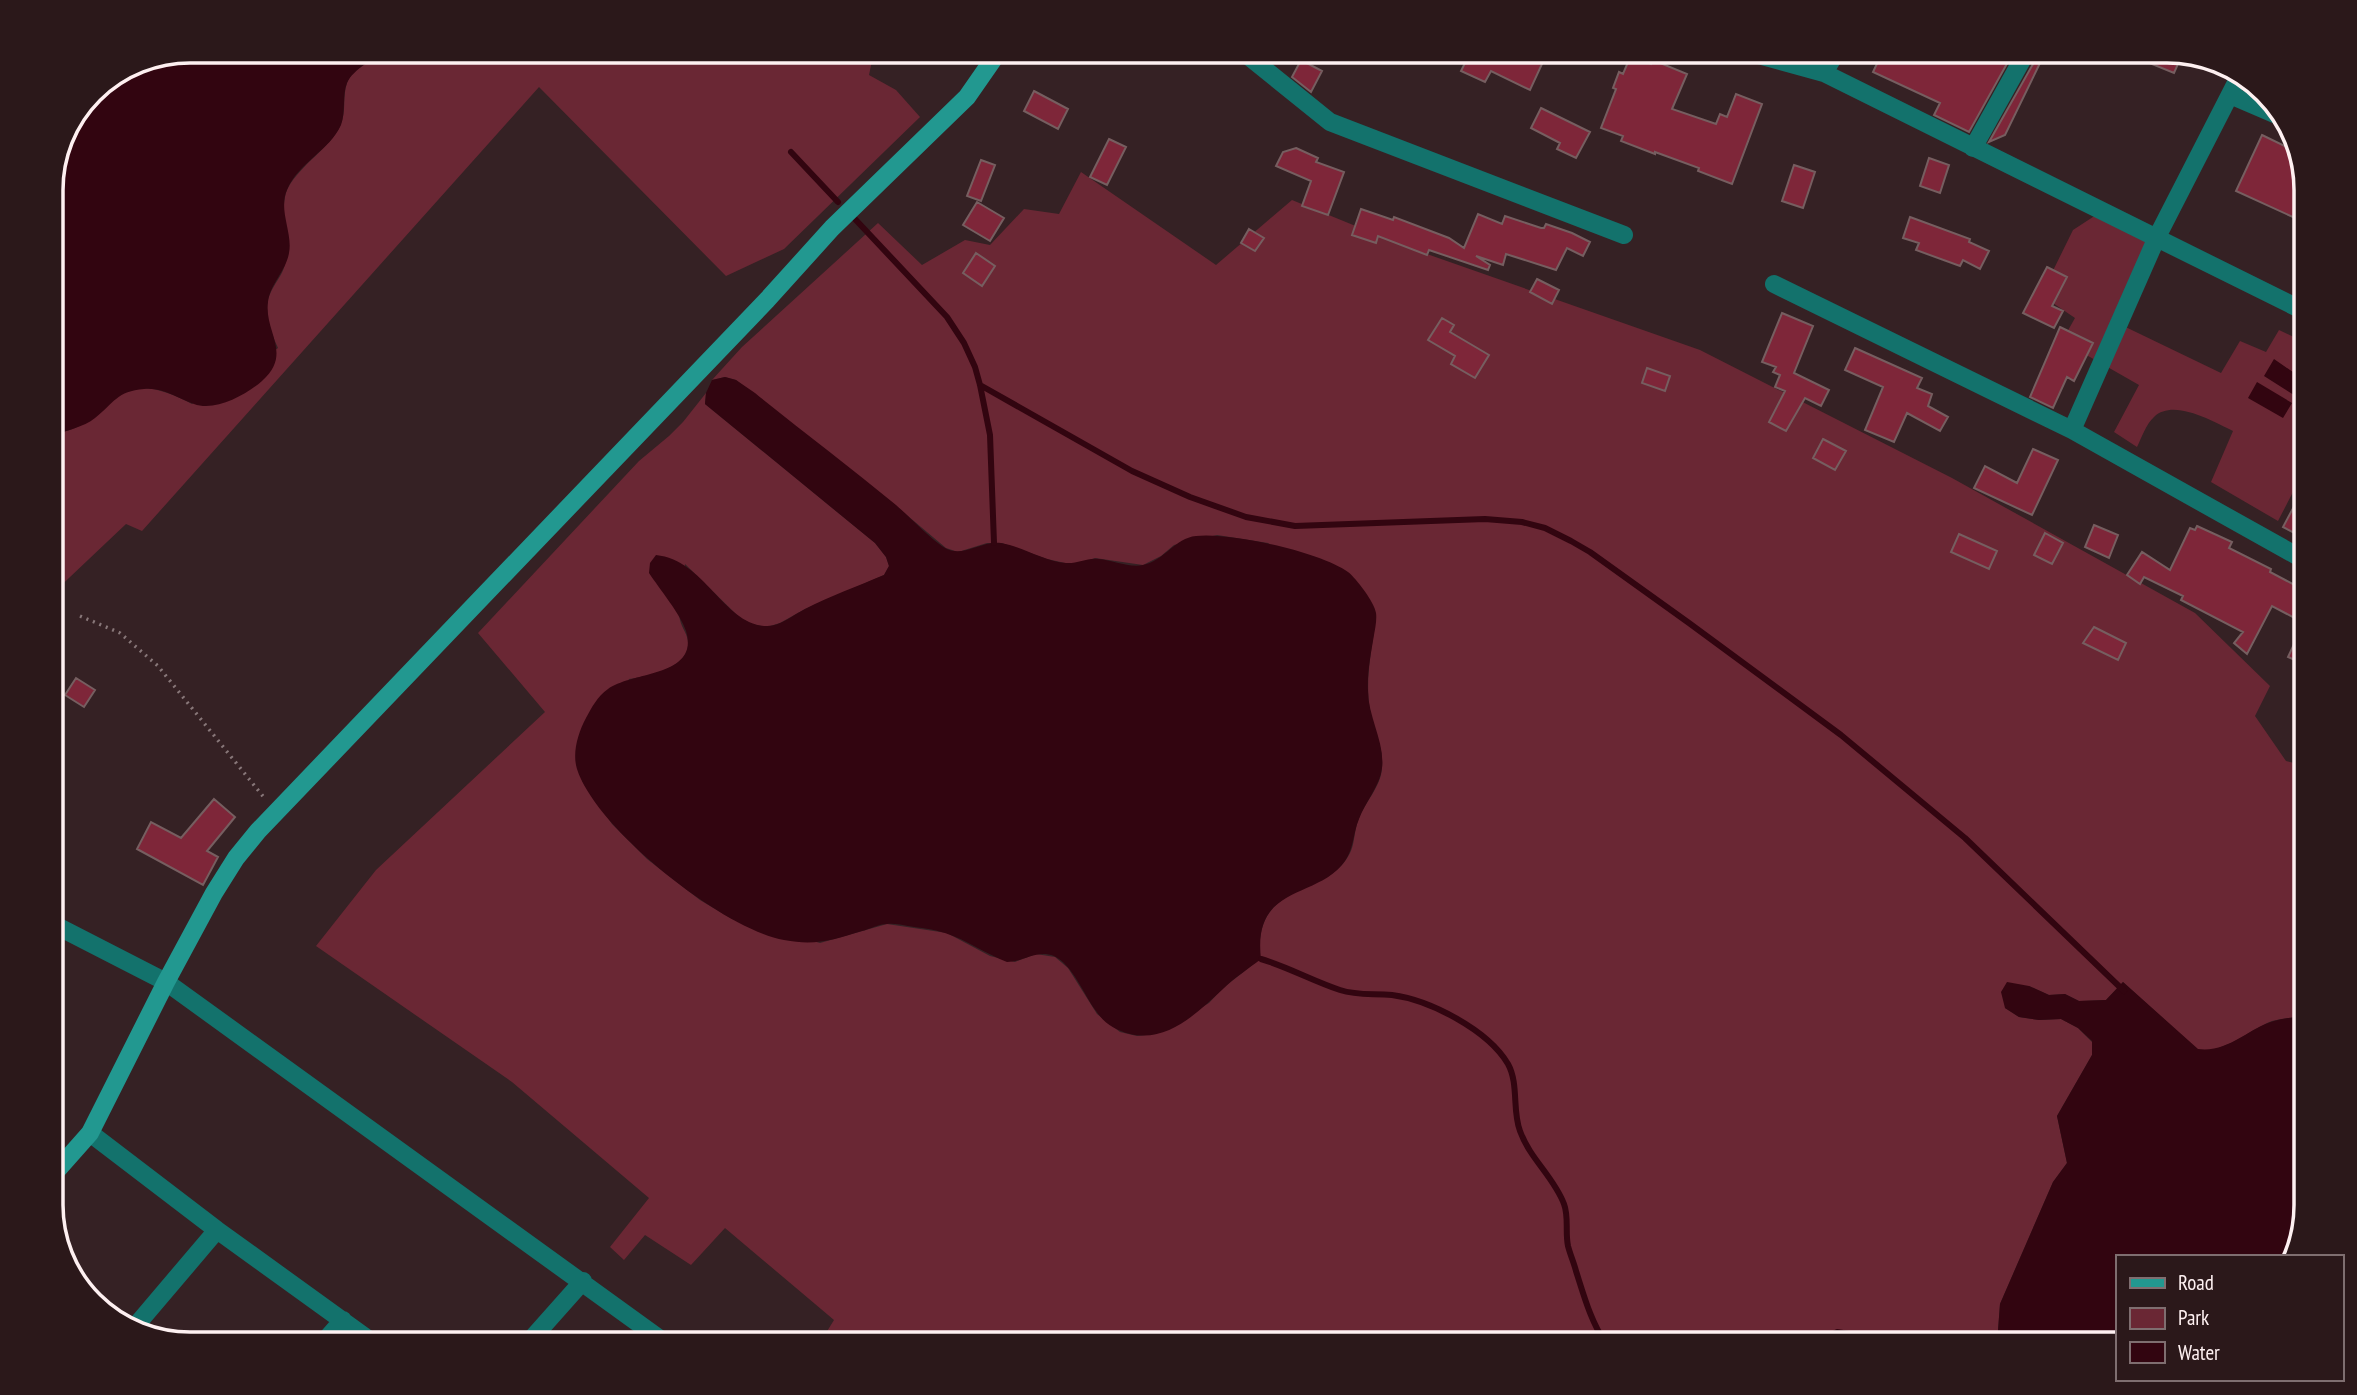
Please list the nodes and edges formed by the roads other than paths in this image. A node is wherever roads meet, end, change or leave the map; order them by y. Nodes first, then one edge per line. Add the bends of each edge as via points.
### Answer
1 (991, 63) edge
2 (1257, 63) edge
3 (1788, 63) edge
4 (1830, 63) edge
5 (2021, 63) edge
6 (1824, 73) junction
7 (2236, 83) edge
8 (2230, 95) junction
9 (2266, 110) edge
10 (1973, 148) junction
11 (1624, 235) dead end
12 (2157, 237) junction
13 (1774, 284) dead end
14 (2294, 306) edge
15 (2072, 430) junction
16 (2294, 554) edge
17 (63, 929) edge
18 (166, 982) junction
19 (90, 1133) junction
20 (63, 1163) edge
21 (217, 1230) junction
22 (583, 1281) junction
23 (343, 1320) junction
24 (140, 1321) edge
25 (332, 1332) edge
26 (359, 1332) edge
27 (538, 1332) edge
28 (651, 1332) edge

1 - 18 street via 967,97 832,228 258,831 224,876
2 - 11 street via 1330,122
3 - 6 street
4 - 6 street
5 - 10 street
6 - 10 street
7 - 8 street
8 - 9 street
8 - 12 street
10 - 12 street
12 - 14 street
12 - 15 street
13 - 15 street
15 - 16 street
17 - 18 street
18 - 19 street
18 - 22 street
19 - 20 street
19 - 21 street
21 - 23 street
21 - 24 street
22 - 27 street
22 - 28 street
23 - 25 street
23 - 26 street

